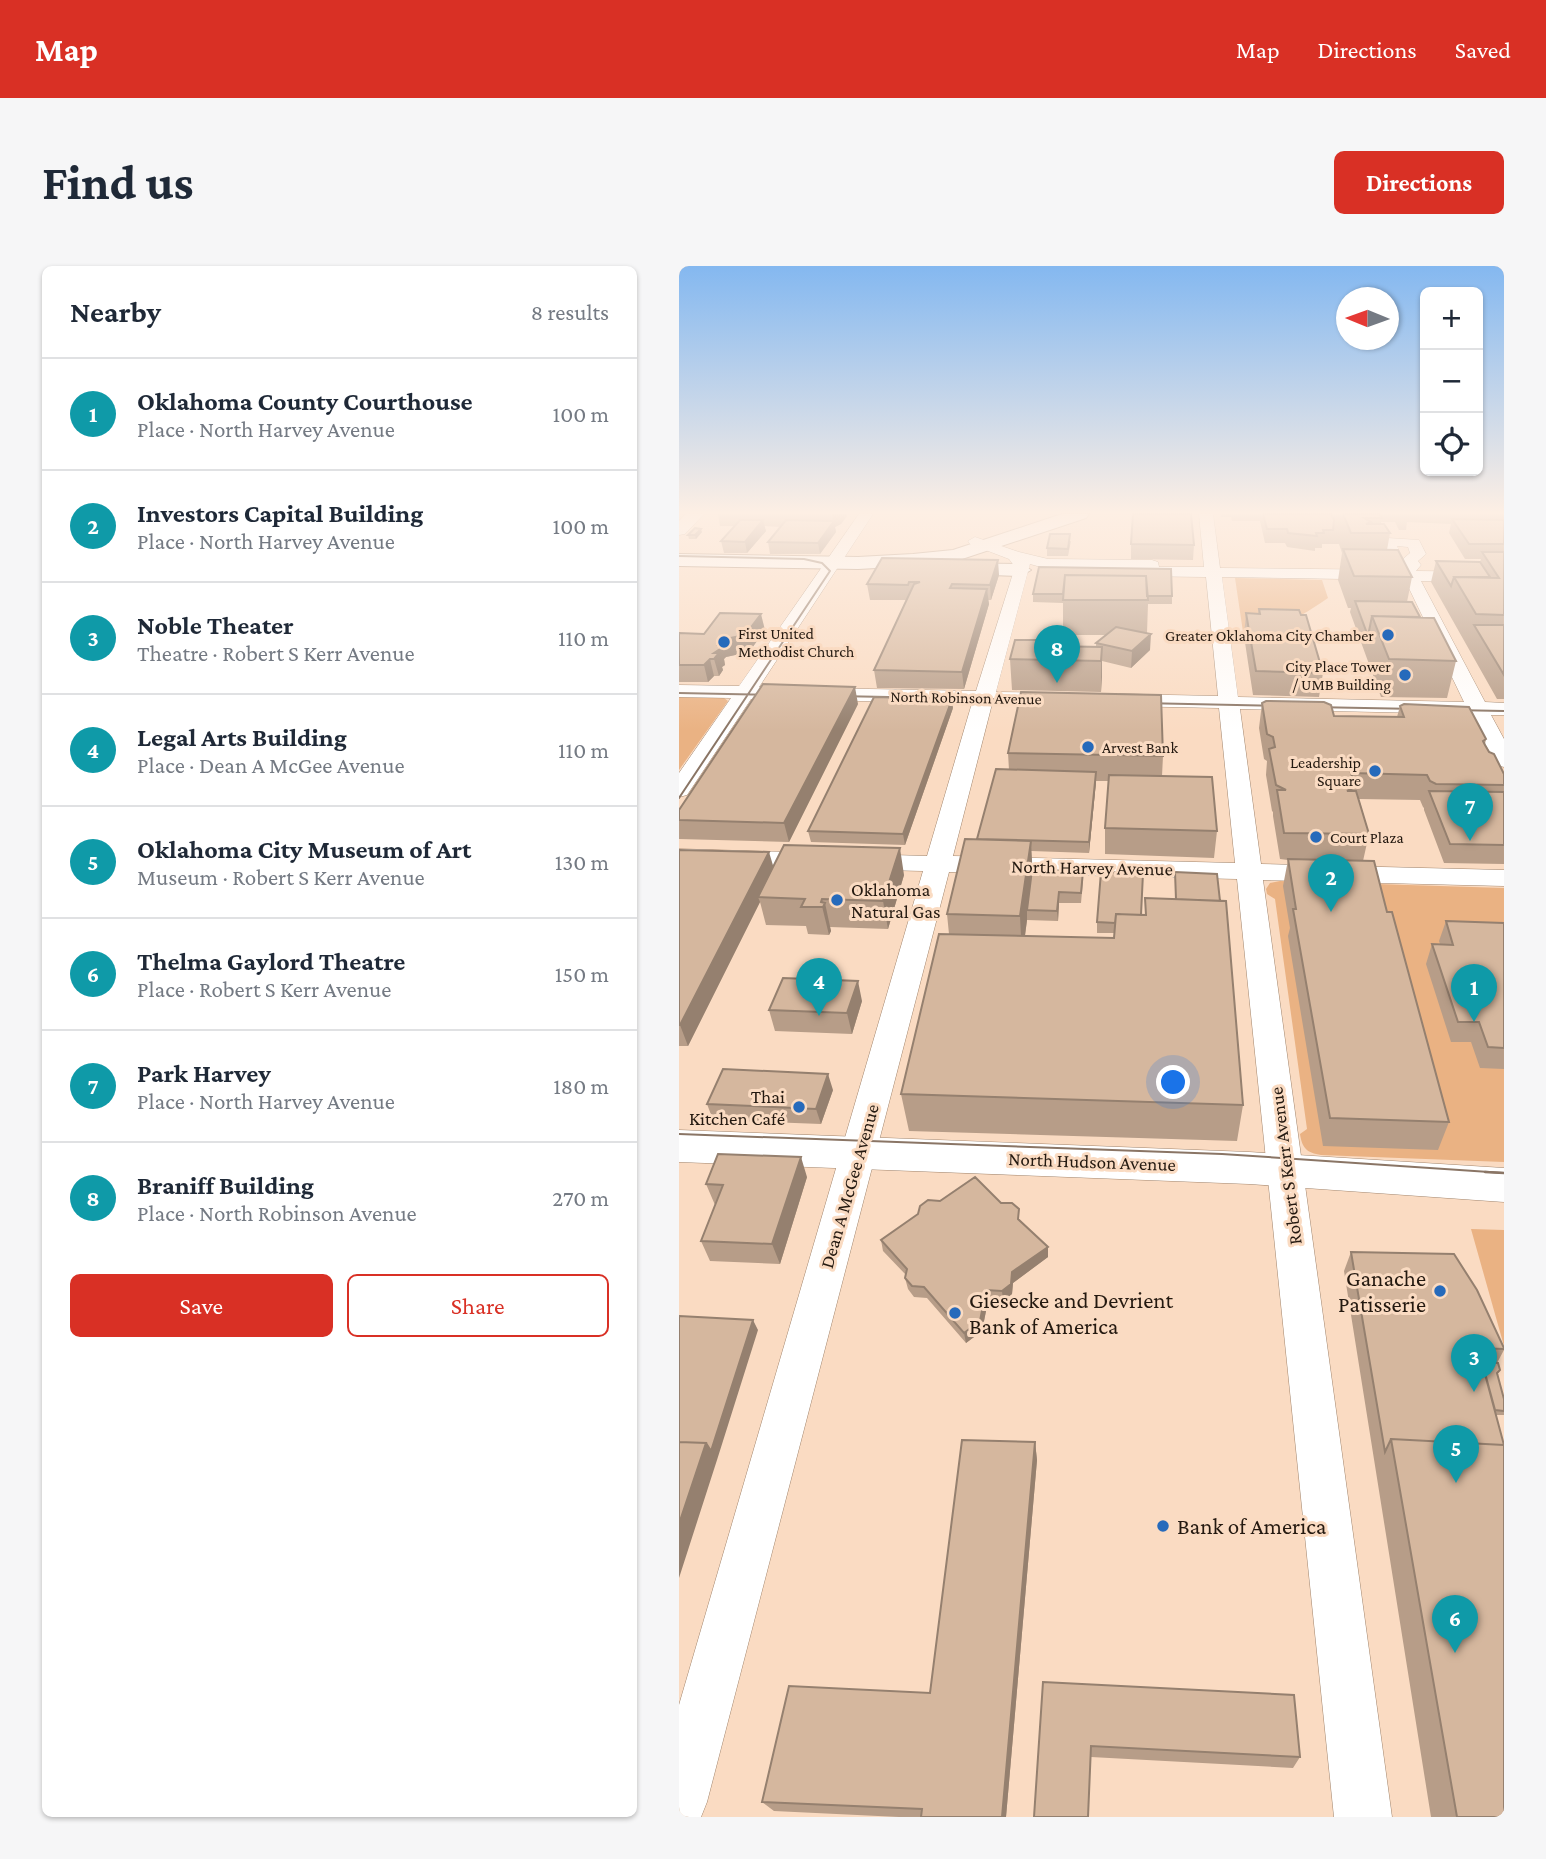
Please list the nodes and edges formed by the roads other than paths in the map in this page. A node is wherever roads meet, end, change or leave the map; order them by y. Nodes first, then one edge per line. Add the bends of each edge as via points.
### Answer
1 (817, 586) edge
2 (1012, 586) edge
3 (1215, 586) edge
4 (1415, 586) edge
5 (679, 691) edge
6 (745, 692) junction
7 (985, 697) junction
8 (1230, 702) junction
9 (1477, 708) junction
10 (1504, 709) edge
11 (1504, 760) edge
12 (679, 790) edge
13 (679, 857) edge
14 (939, 863) junction
15 (1248, 872) junction
16 (1504, 878) edge
17 (679, 1146) edge
18 (858, 1152) junction
19 (1286, 1171) junction
20 (1504, 1185) edge
21 (679, 1802) edge
22 (1363, 1817) edge

1 - 6 street
2 - 7 street, Dean A McGee Avenue
3 - 8 street, Robert S Kerr Avenue
4 - 9 street
5 - 6 street, North Robinson Avenue
6 - 7 street, North Robinson Avenue
6 - 12 street
7 - 8 street, North Robinson Avenue
7 - 14 street, Dean A McGee Avenue
8 - 9 street, North Robinson Avenue
8 - 15 street, Robert S Kerr Avenue
9 - 10 street, North Robinson Avenue
9 - 11 street
13 - 14 street, North Harvey Avenue
14 - 15 street, North Harvey Avenue
14 - 18 street, Dean A McGee Avenue
15 - 16 street, North Harvey Avenue
15 - 19 street, Robert S Kerr Avenue
17 - 18 main road, North Hudson Avenue
18 - 19 main road, North Hudson Avenue
18 - 21 street, Dean A McGee Avenue
19 - 20 main road, North Hudson Avenue
19 - 22 street, Robert S Kerr Avenue

